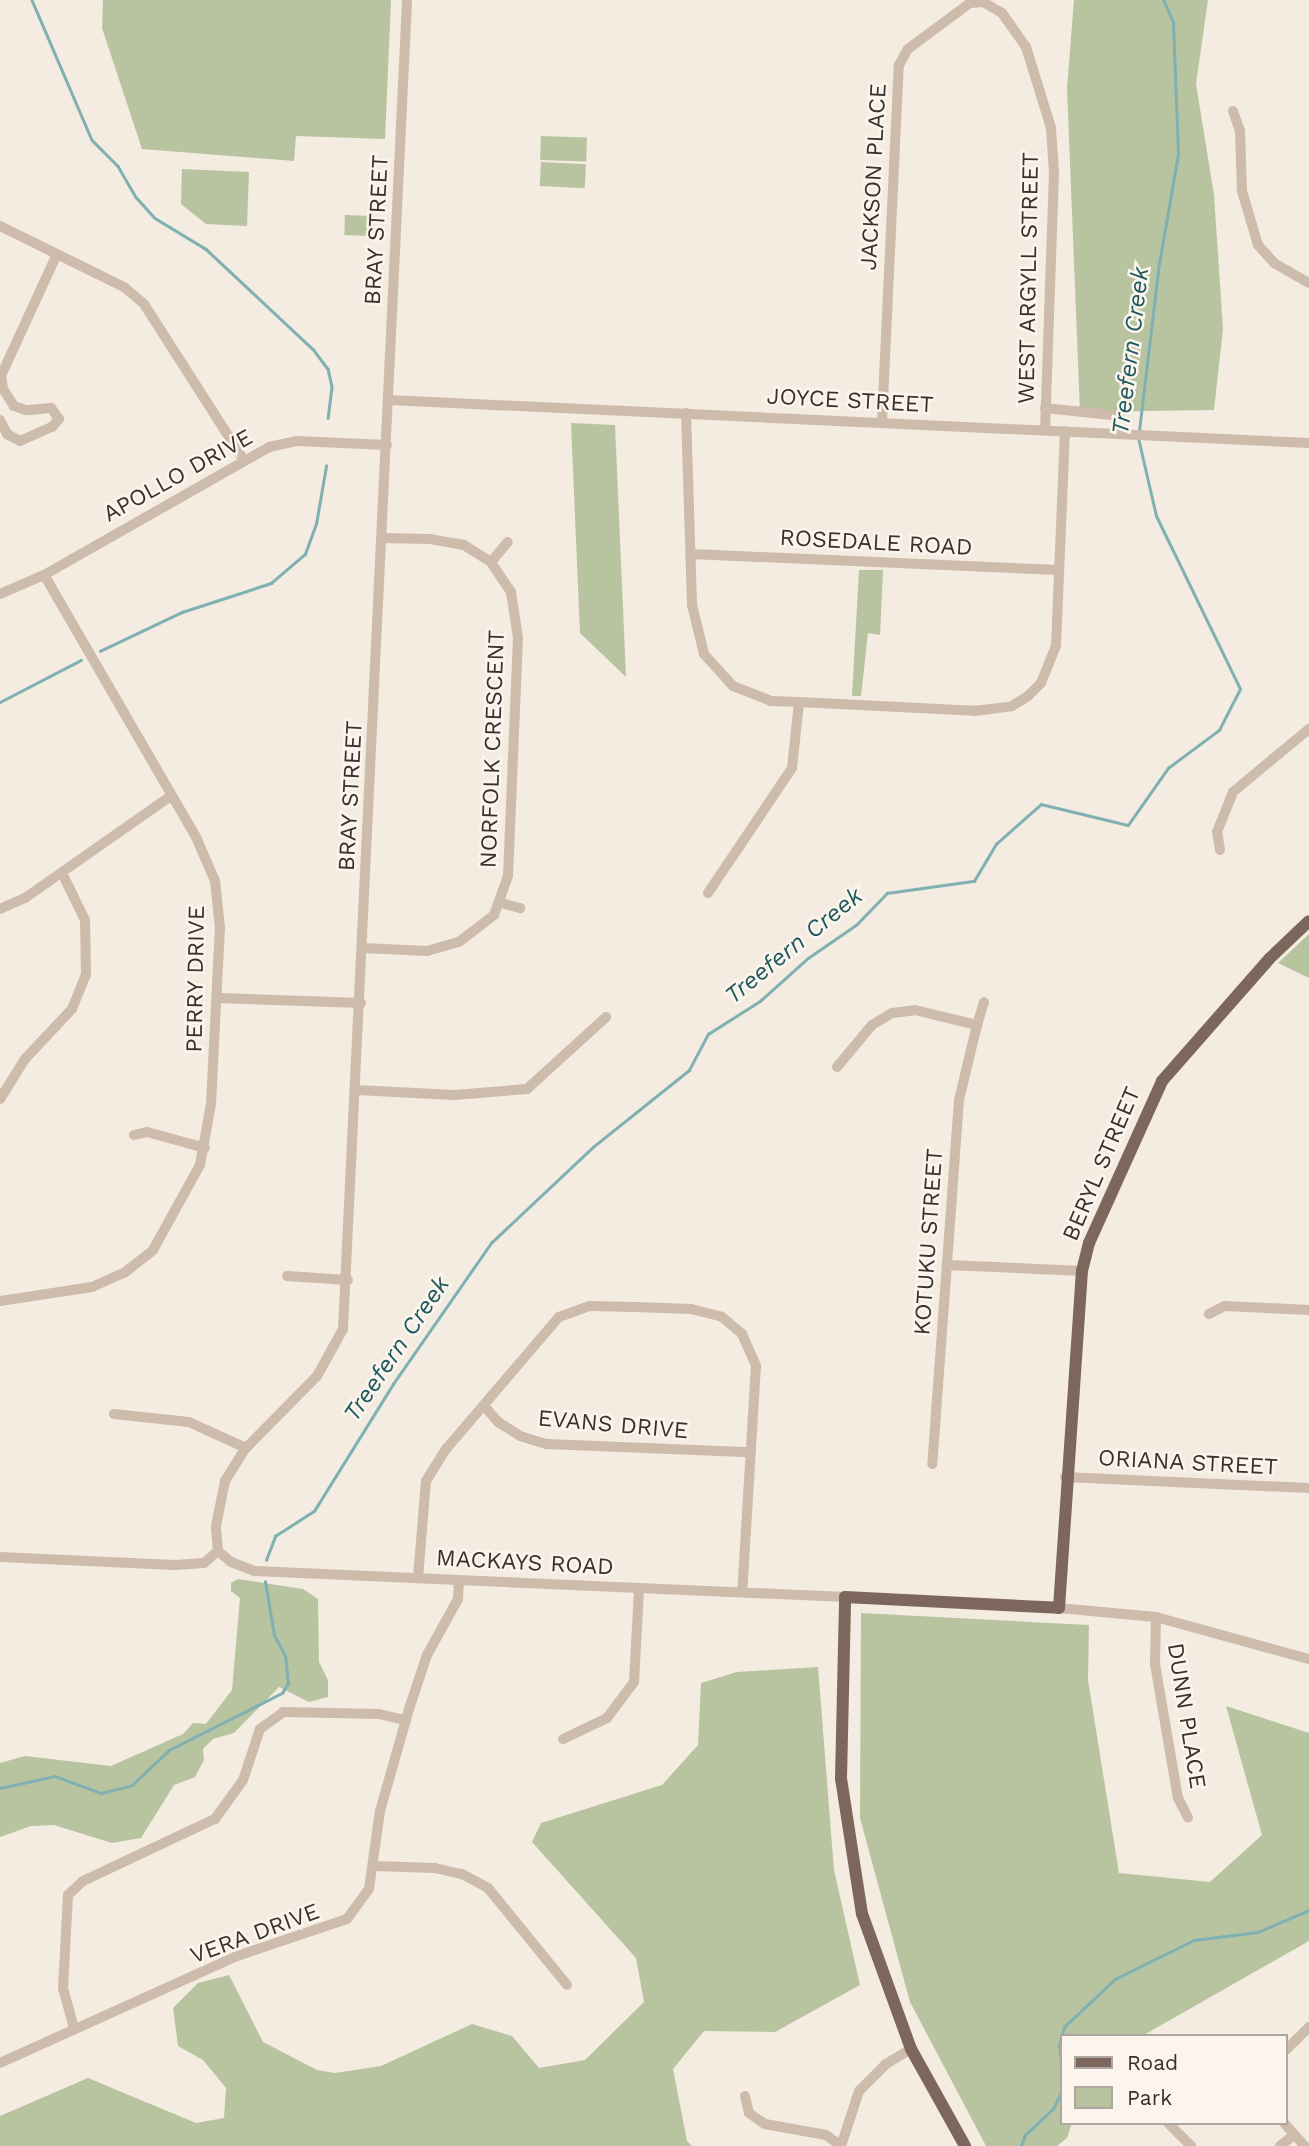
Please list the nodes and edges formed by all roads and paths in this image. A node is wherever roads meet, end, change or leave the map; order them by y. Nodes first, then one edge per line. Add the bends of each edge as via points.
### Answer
1 (407, 0) edge
2 (1026, 47) joint
3 (1234, 111) dead end
4 (0, 226) edge
5 (57, 254) junction
6 (1309, 282) edge
7 (0, 377) edge
8 (389, 400) junction
9 (1045, 408) junction
10 (686, 413) junction
11 (1121, 416) dead end
12 (0, 420) edge
13 (882, 422) junction
14 (1045, 429) junction
15 (1065, 431) junction
16 (1309, 443) edge
17 (387, 445) junction
18 (243, 459) junction
19 (382, 538) junction
20 (508, 542) dead end
21 (691, 554) junction
22 (491, 562) junction
23 (1059, 570) junction
24 (44, 575) junction
25 (0, 594) edge
26 (799, 702) junction
27 (1309, 729) edge
28 (172, 796) junction
29 (1220, 850) dead end
30 (62, 873) junction
31 (708, 893) dead end
32 (501, 903) junction
33 (520, 908) dead end
34 (0, 909) edge
35 (1309, 921) edge
36 (363, 948) junction
37 (217, 998) junction
38 (984, 1002) dead end
39 (361, 1003) junction
40 (606, 1017) dead end
41 (977, 1025) junction
42 (837, 1067) dead end
43 (357, 1090) junction
44 (1, 1093) edge
45 (134, 1135) dead end
46 (205, 1148) junction
47 (947, 1265) junction
48 (1082, 1271) junction
49 (287, 1276) dead end
50 (348, 1280) junction
51 (0, 1301) edge
52 (1309, 1310) edge
53 (1209, 1314) dead end
54 (485, 1407) junction
55 (114, 1414) dead end
56 (246, 1448) junction
57 (750, 1452) junction
58 (932, 1464) dead end
59 (1065, 1477) junction
60 (1309, 1488) edge
61 (218, 1551) junction
62 (0, 1557) edge
63 (418, 1578) junction
64 (459, 1581) junction
65 (639, 1589) junction
66 (742, 1592) junction
67 (845, 1597) junction
68 (1059, 1608) junction
69 (1156, 1617) junction
70 (1309, 1660) edge
71 (406, 1720) junction
72 (563, 1739) dead end
73 (1188, 1818) dead end
74 (374, 1866) junction
75 (567, 1985) dead end
76 (1309, 2027) edge
77 (74, 2028) junction
78 (1288, 2048) edge
79 (911, 2049) junction
80 (0, 2063) edge
81 (746, 2096) dead end
82 (1170, 2125) edge
83 (1285, 2125) edge
84 (1293, 2136) junction
85 (841, 2146) edge
86 (965, 2146) edge
87 (1191, 2146) edge
88 (1280, 2146) edge
89 (1305, 2146) edge

1 - 8 street, BRAY STREET
2 - 9 street, WEST ARGYLL STREET via 1051,128 1054,173
2 - 13 street, JACKSON PLACE via 1002,12 987,2 973,2 908,49 902,60
3 - 6 street via 1240,131 1242,191 1258,245 1274,263
4 - 5 street
5 - 7 street
5 - 18 street via 124,287 144,304
7 - 12 street via 14,406 26,411 51,408 59,419 52,427 20,441 7,434
8 - 10 street, JOYCE STREET
8 - 17 street, BRAY STREET
9 - 11 street
9 - 14 street, WEST ARGYLL STREET
10 - 13 street, JOYCE STREET
10 - 21 street
13 - 14 street, JOYCE STREET
14 - 15 street, JOYCE STREET
15 - 16 street, JOYCE STREET
15 - 23 street
17 - 18 street, APOLLO DRIVE via 288,442
17 - 19 street, BRAY STREET
18 - 24 street, APOLLO DRIVE
19 - 22 street, NORFOLK CRESCENT via 447,540
19 - 36 street, BRAY STREET
20 - 22 street
21 - 23 street, ROSEDALE ROAD
21 - 26 street via 695,629 718,673 752,695
22 - 32 street, NORFOLK CRESCENT via 511,592 518,622 508,876
23 - 26 street via 1056,646 1050,665 1041,683 1012,706 974,711
24 - 25 street, APOLLO DRIVE
24 - 28 street, PERRY DRIVE
26 - 31 street via 792,768
27 - 29 street via 1233,792 1217,832
28 - 30 street
28 - 37 street, PERRY DRIVE via 215,881 220,928
30 - 34 street
30 - 44 street via 85,920 86,975 72,1009 25,1059
32 - 33 street, NORFOLK CRESCENT
32 - 36 street, NORFOLK CRESCENT via 473,934 443,948
35 - 48 main road, BERYL STREET via 1269,959 1162,1081 1095,1228
36 - 39 street, BRAY STREET
37 - 39 street
37 - 46 street, PERRY DRIVE
38 - 41 street, KOTUKU STREET
39 - 43 street, BRAY STREET
40 - 43 street via 536,1084 517,1092 454,1095
41 - 42 street via 915,1010 892,1013 872,1025
41 - 47 street, KOTUKU STREET via 959,1100
43 - 50 street, BRAY STREET
45 - 46 street via 147,1132
46 - 51 street, PERRY DRIVE via 166,1234 139,1262 92,1287
47 - 48 street
47 - 58 street, KOTUKU STREET
48 - 59 main road, BERYL STREET
49 - 50 street
50 - 56 street, BRAY STREET via 343,1329 317,1376
52 - 53 street via 1225,1306
54 - 57 street, EVANS DRIVE via 520,1436 547,1444
54 - 57 street via 559,1317 590,1306 691,1309 722,1317 742,1334 756,1366
54 - 63 street via 426,1481
55 - 56 street via 188,1422
56 - 61 street, BRAY STREET via 225,1481 216,1526
57 - 66 street
59 - 60 street, ORIANA STREET
59 - 68 main road, BERYL STREET
61 - 62 street via 204,1563 175,1565
61 - 63 street, MACKAYS ROAD via 232,1563 255,1571
63 - 64 street, MACKAYS ROAD
64 - 65 street, MACKAYS ROAD
64 - 71 street, VERA DRIVE via 458,1599 426,1656
65 - 66 street, MACKAYS ROAD
65 - 72 street via 634,1682 607,1718
66 - 67 street, MACKAYS ROAD
67 - 68 main road, MACKAYS ROAD
67 - 79 main road via 840,1733 845,1826 862,1914
68 - 69 street
69 - 70 street
69 - 73 street, DUNN PLACE via 1155,1664 1178,1798
71 - 74 street, VERA DRIVE via 380,1811
71 - 77 street via 379,1714 283,1712 260,1729 243,1780 215,1819 83,1881 68,1895 63,1988
74 - 75 street via 435,1868 462,1874 488,1888
74 - 77 street, VERA DRIVE via 369,1889 347,1919 237,1956
76 - 78 street
77 - 80 street, VERA DRIVE
79 - 85 street via 859,2091
79 - 86 main road
81 - 85 street via 749,2113 765,2124 826,2135
82 - 87 street
83 - 84 street
84 - 88 street
84 - 89 street

